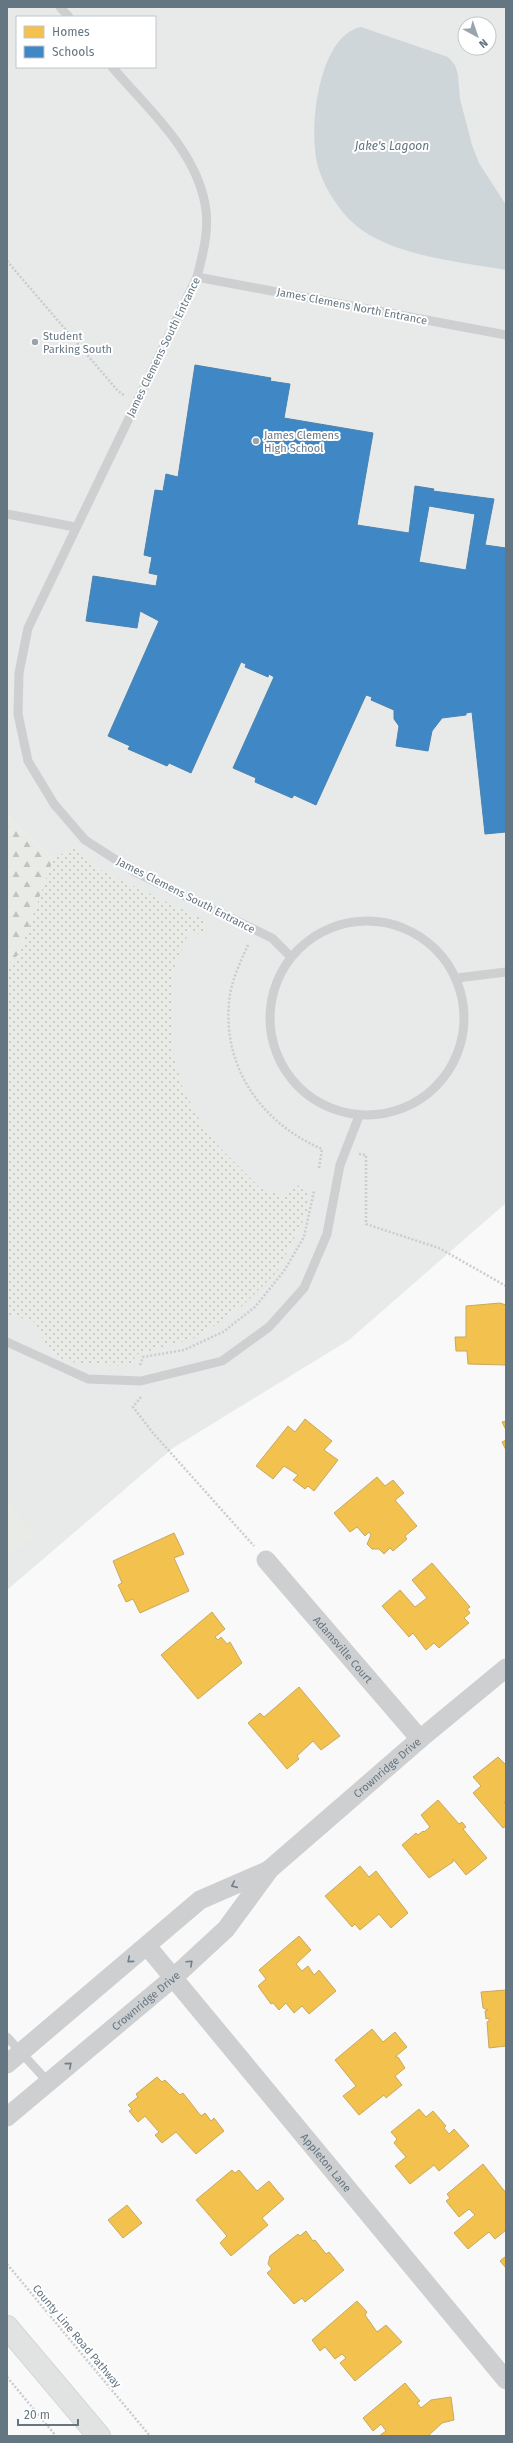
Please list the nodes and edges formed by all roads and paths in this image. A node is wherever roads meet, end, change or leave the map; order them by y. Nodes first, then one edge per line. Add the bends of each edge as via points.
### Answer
1 (60, 7) edge
2 (68, 16) edge
3 (113, 68) edge
4 (7, 261) edge
5 (198, 276) junction
6 (506, 335) edge
7 (124, 394) dead end
8 (7, 514) edge
9 (75, 527) junction
10 (248, 945) dead end
11 (291, 957) junction
12 (506, 972) edge
13 (457, 978) junction
14 (359, 1116) junction
15 (322, 1149) junction
16 (328, 1150) dead end
17 (358, 1154) dead end
18 (320, 1168) dead end
19 (314, 1191) dead end
20 (506, 1286) edge
21 (7, 1342) edge
22 (140, 1365) dead end
23 (141, 1397) dead end
24 (266, 1560) joint
25 (506, 1668) edge
26 (420, 1739) junction
27 (270, 1869) junction
28 (147, 1946) junction
29 (174, 1978) junction
30 (7, 2037) edge
31 (14, 2058) edge
32 (48, 2082) junction
33 (7, 2117) edge
34 (7, 2264) edge
35 (7, 2327) edge
36 (7, 2377) edge
37 (506, 2380) edge
38 (56, 2436) edge
39 (99, 2436) edge
40 (150, 2436) edge

1 - 2 lane
3 - 5 lane, James Clemens South Entrance via 180,146 197,174 206,205 205,242
4 - 7 path via 118,391
5 - 6 lane, James Clemens North Entrance
5 - 9 lane, James Clemens South Entrance
8 - 9 lane
9 - 11 lane, James Clemens South Entrance via 28,628 19,673 18,714 28,761 54,804 85,840 135,872 272,938
10 - 15 path via 236,971 228,1002 229,1041 238,1071 272,1116 301,1140
11 - 13 lane via 316,935 347,923 380,921 417,934 438,950
11 - 14 lane via 276,984 270,1013 273,1043 285,1071 304,1093 330,1109
12 - 13 lane
13 - 14 lane via 465,1011 462,1044 447,1074 424,1098 399,1110
14 - 21 lane via 340,1165 327,1234 304,1288 269,1327 222,1361 140,1381 88,1379
15 - 16 path
15 - 18 path
17 - 20 path via 366,1155 366,1224 439,1248
19 - 22 path via 304,1237 284,1271 255,1307 224,1332 184,1350 143,1357
23 - 24 path via 133,1407
24 - 26 street, Adamsville Court
25 - 26 street, Crownridge Drive
26 - 27 street, Crownridge Drive
27 -> 28 street, Crownridge Drive via 200,1900
29 -> 27 street, Crownridge Drive via 226,1929
28 - 29 street, Appleton Lane
28 -> 31 street, Crownridge Drive
32 -> 29 street, Crownridge Drive
29 - 37 street, Appleton Lane
30 - 31 lane
31 - 32 lane
32 - 33 street, Crownridge Drive
34 - 40 path, County Line Road Pathway
35 - 39 main road
36 - 38 path

